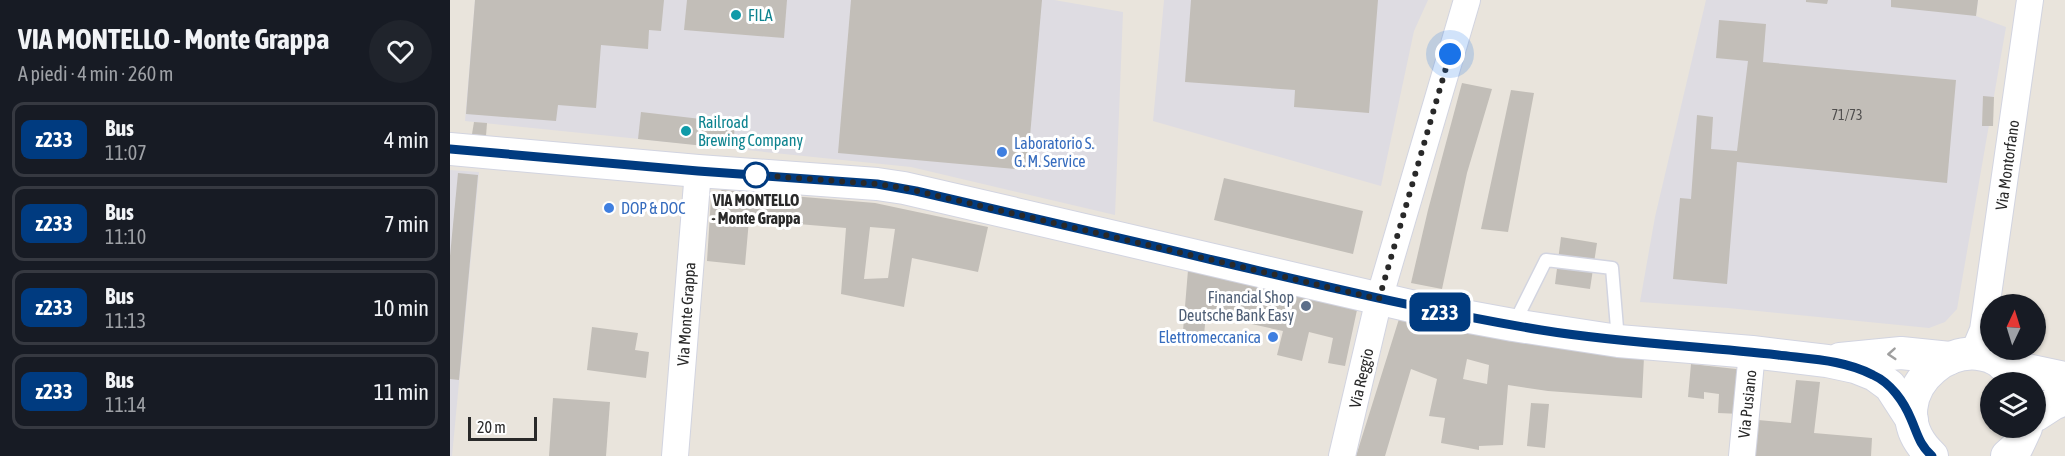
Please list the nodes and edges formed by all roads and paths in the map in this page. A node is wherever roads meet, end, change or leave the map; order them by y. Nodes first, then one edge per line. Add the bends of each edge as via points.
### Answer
1 (1467, 0) edge
2 (2030, 0) edge
3 (450, 149) edge
4 (698, 171) junction
5 (1994, 294) edge
6 (1379, 299) junction
7 (1513, 325) junction
8 (1618, 341) junction
9 (1752, 352) junction
10 (1980, 358) edge
11 (1980, 359) edge
12 (1994, 360) edge
13 (1827, 361) junction
14 (2065, 378) edge
15 (2065, 399) edge
16 (2046, 409) edge
17 (1912, 420) junction
18 (1928, 454) edge
19 (675, 456) edge
20 (1342, 456) edge
21 (1742, 456) edge

1 - 6 street, Via Reggio
2 - 5 street, Via Montorfano
3 - 4 street
4 - 6 street via 904,188
4 - 19 street, Via Monte Grappa
6 - 7 street
6 - 20 street, Via Reggio
7 - 8 street
7 - 8 lane via 1546,260 1612,268
8 - 9 street
9 - 13 street
9 - 21 street, Via Pusiano
10 -> 13 street via 1901,353
11 - 17 street via 1936,365 1924,376 1914,397
12 - 14 street
13 - 17 street via 1875,375 1890,386
15 - 16 street
17 - 18 street

